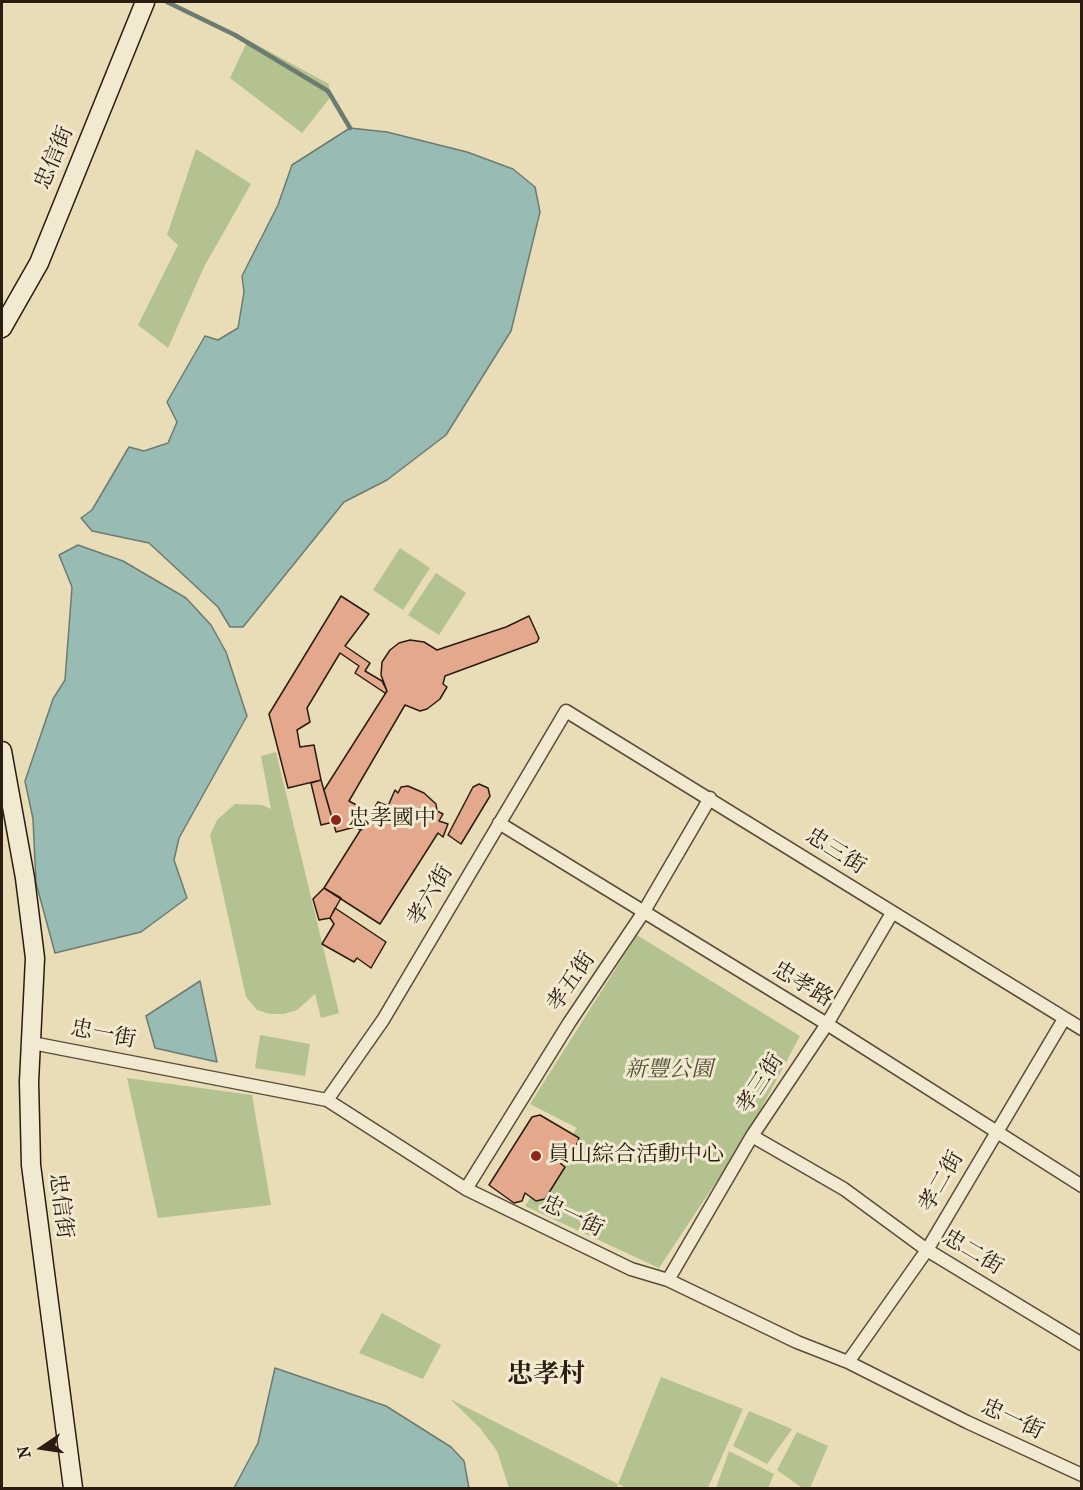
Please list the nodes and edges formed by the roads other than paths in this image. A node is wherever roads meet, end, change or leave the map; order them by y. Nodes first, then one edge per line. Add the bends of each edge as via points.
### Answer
1 (145, 2) edge
2 (2, 328) edge
3 (566, 711) joint
4 (2, 751) edge
5 (710, 798) junction
6 (499, 823) junction
7 (643, 913) junction
8 (892, 913) junction
9 (1064, 1019) junction
10 (827, 1024) junction
11 (1082, 1029) edge
12 (32, 1043) junction
13 (327, 1100) junction
14 (996, 1132) junction
15 (752, 1136) junction
16 (1082, 1186) edge
17 (466, 1189) junction
18 (927, 1250) junction
19 (668, 1280) junction
20 (1082, 1344) edge
21 (848, 1362) junction
22 (1082, 1475) edge
23 (73, 1488) edge

1 - 2 street, 忠信街 via 39,263
3 - 5 street, 忠三街
3 - 6 street, 孝六街
4 - 12 street, 忠信街 via 32,925
5 - 7 street, 孝五街
5 - 8 street, 忠三街
6 - 7 street, 忠孝路
6 - 13 street, 孝六街 via 383,1020
7 - 10 street, 忠孝路
7 - 17 street, 孝五街
8 - 9 street, 忠三街
8 - 10 street, 孝三街
9 - 11 street, 忠三街
9 - 14 street, 孝二街
10 - 14 street, 忠孝路
10 - 15 street, 孝三街
12 - 13 street, 忠一街
12 - 23 street, 忠信街 via 31,1165
13 - 17 street, 忠一街
14 - 16 street, 忠孝路
14 - 18 street, 孝二街
15 - 18 street, 忠二街 via 844,1189
15 - 19 street, 孝三街
17 - 19 street, 忠一街 via 631,1269
18 - 20 street, 忠二街
18 - 21 street, 孝二街
19 - 21 street, 忠一街
21 - 22 street, 忠一街 via 957,1418

